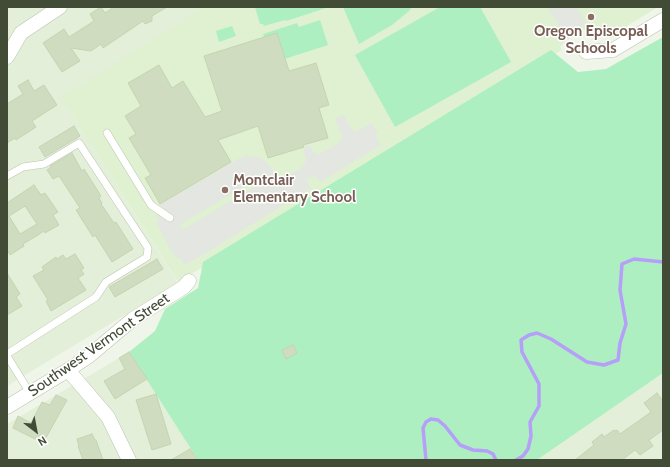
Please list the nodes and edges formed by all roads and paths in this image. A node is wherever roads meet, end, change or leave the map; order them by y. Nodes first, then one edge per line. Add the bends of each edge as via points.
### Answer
1 (60, 7) edge
2 (663, 20) edge
3 (586, 52) dead end
4 (7, 57) edge
5 (107, 133) dead end
6 (7, 176) edge
7 (170, 218) dead end
8 (189, 281) dead end
9 (7, 355) edge
10 (68, 370) junction
11 (30, 393) junction
12 (7, 407) edge
13 (129, 460) edge

1 - 4 street via 21,33
2 - 3 street via 613,50
5 - 7 lane via 151,205
6 - 9 lane via 23,167 44,164 79,143 148,248 147,257 106,282 96,297
8 - 10 street, Southwest Vermont Street via 184,287 133,319
9 - 11 lane
10 - 11 street, Southwest Vermont Street
10 - 13 street via 108,416
11 - 12 street, Southwest Vermont Street

